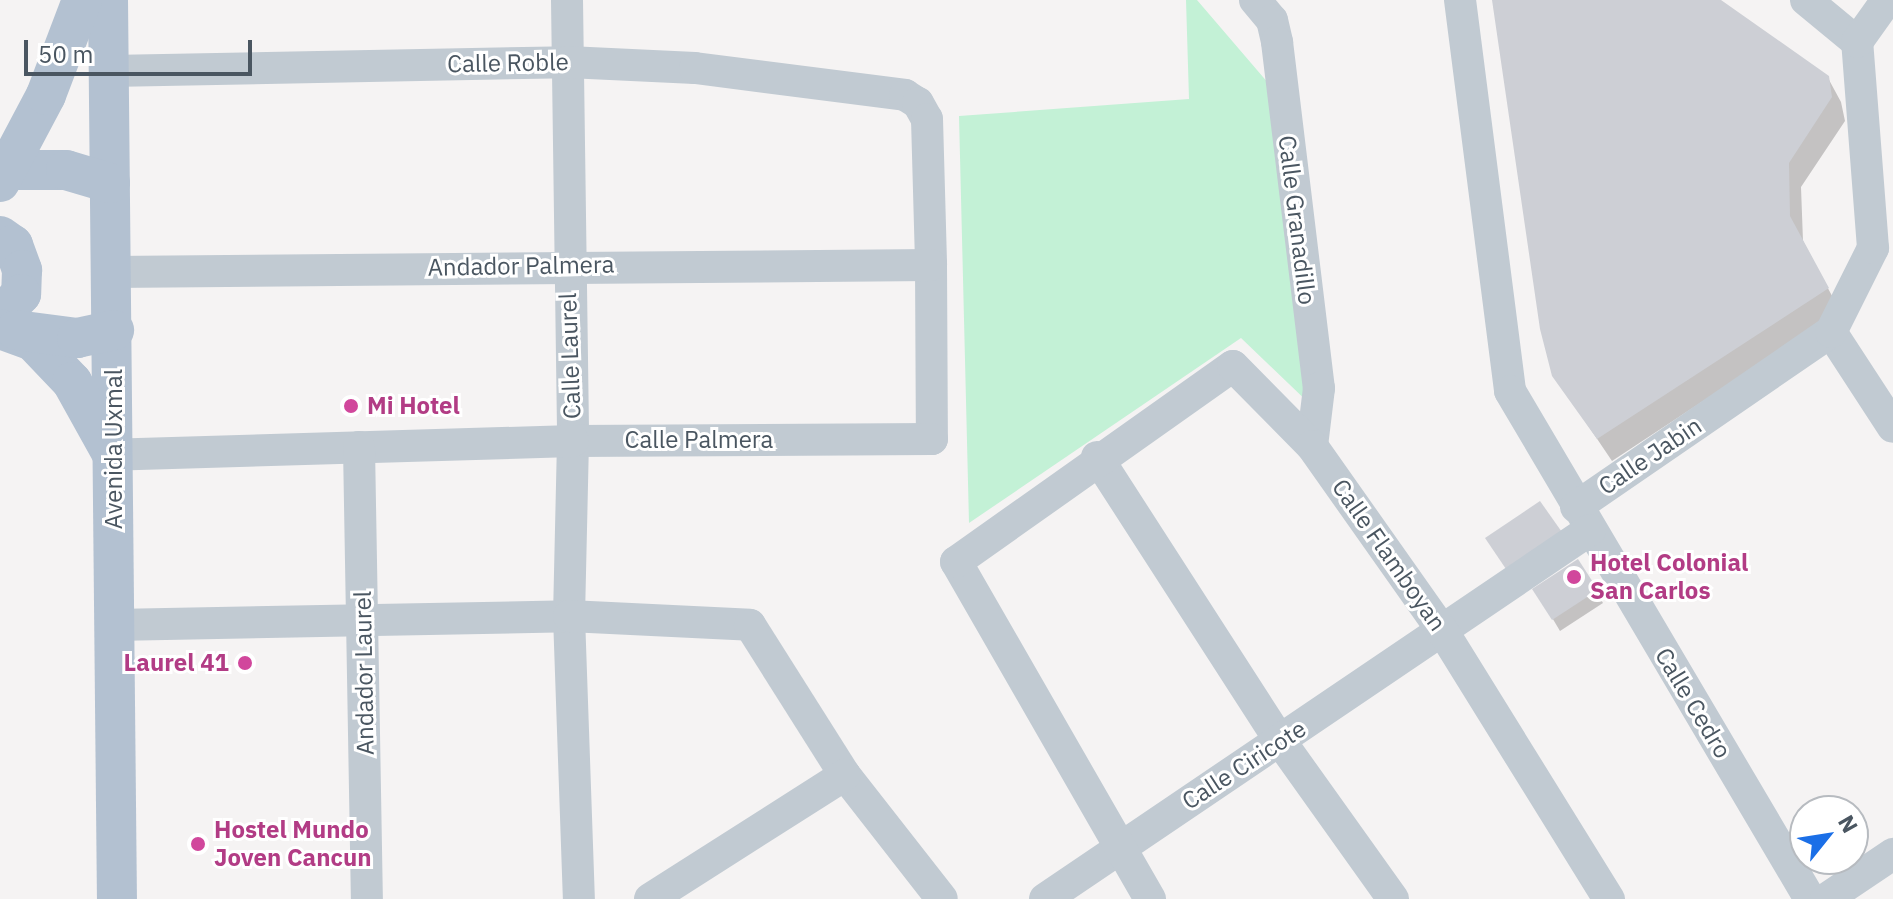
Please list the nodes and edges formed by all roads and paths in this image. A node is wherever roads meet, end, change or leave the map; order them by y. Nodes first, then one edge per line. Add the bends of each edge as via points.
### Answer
1 (82, 0) edge
2 (108, 0) edge
3 (567, 0) edge
4 (1255, 0) edge
5 (1460, 0) edge
6 (1806, 0) edge
7 (1887, 0) edge
8 (1857, 42) junction
9 (568, 62) junction
10 (110, 71) junction
11 (905, 95) joint
12 (3, 176) edge
13 (110, 183) junction
14 (1882, 199) edge
15 (0, 236) edge
16 (567, 265) junction
17 (931, 265) junction
18 (111, 272) junction
19 (0, 316) edge
20 (0, 328) edge
21 (114, 330) junction
22 (1831, 332) junction
23 (1893, 427) edge
24 (573, 441) junction
25 (1312, 446) junction
26 (359, 447) junction
27 (113, 455) junction
28 (1097, 457) junction
29 (1583, 518) junction
30 (569, 616) junction
31 (363, 618) junction
32 (114, 625) junction
33 (1442, 630) junction
34 (1281, 742) junction
35 (845, 775) junction
36 (1119, 847) junction
37 (1893, 854) edge
38 (117, 899) edge
39 (367, 899) edge
40 (579, 899) edge
41 (650, 899) edge
42 (942, 899) edge
43 (1045, 899) edge
44 (1150, 899) edge
45 (1393, 899) edge
46 (1609, 899) edge
47 (1810, 899) edge
48 (1826, 899) edge

1 - 12 main road via 46,95
2 - 10 main road, Avenida Uxmal
3 - 9 street, Calle Laurel
4 - 25 street, Calle Granadillo via 1272,20 1277,42 1319,388
5 - 29 street, Calle Jabin via 1510,391
6 - 8 street
7 - 8 street
8 - 14 street, Calle Jabin
9 - 10 street, Calle Roble
9 - 11 street, Calle Roble via 695,68
9 - 16 street, Calle Laurel
10 - 13 main road, Avenida Uxmal
11 - 17 street, Calle Palmera via 918,103 927,119
12 - 13 main road via 66,170
13 - 18 main road, Avenida Uxmal
14 - 22 street, Calle Jabin via 1873,248
15 - 19 main road via 13,245 22,270 21,294
16 - 17 street, Andador Palmera
16 - 18 street, Andador Palmera
16 - 24 street, Calle Laurel
17 - 24 street, Calle Palmera via 932,439
18 - 21 main road, Avenida Uxmal
20 - 21 main road via 77,338
20 - 27 main road via 33,341 72,382
21 - 27 main road, Avenida Uxmal
22 - 23 street
22 - 29 street, Calle Jabin
24 - 26 street, Calle Palmera
24 - 30 street, Calle Laurel
25 - 28 street, Calle Flamboyan via 1233,366
25 - 33 street, Calle Flamboyan
26 - 27 street, Calle Palmera
26 - 31 street, Andador Laurel
27 - 32 main road, Avenida Uxmal
28 - 34 street
28 - 36 street, Calle Flamboyan via 956,562
29 - 33 street, Calle Ciricote
29 - 47 street, Calle Cedro
30 - 31 street
30 - 35 street via 750,625
30 - 40 street, Calle Laurel
31 - 32 street
31 - 39 street, Andador Laurel
32 - 38 main road, Avenida Uxmal
33 - 34 street, Calle Ciricote
33 - 46 street, Calle Flamboyan
34 - 36 street, Calle Ciricote
34 - 45 street
35 - 41 street
35 - 42 street
36 - 43 street, Calle Ciricote
36 - 44 street, Calle Flamboyan
37 - 48 street

